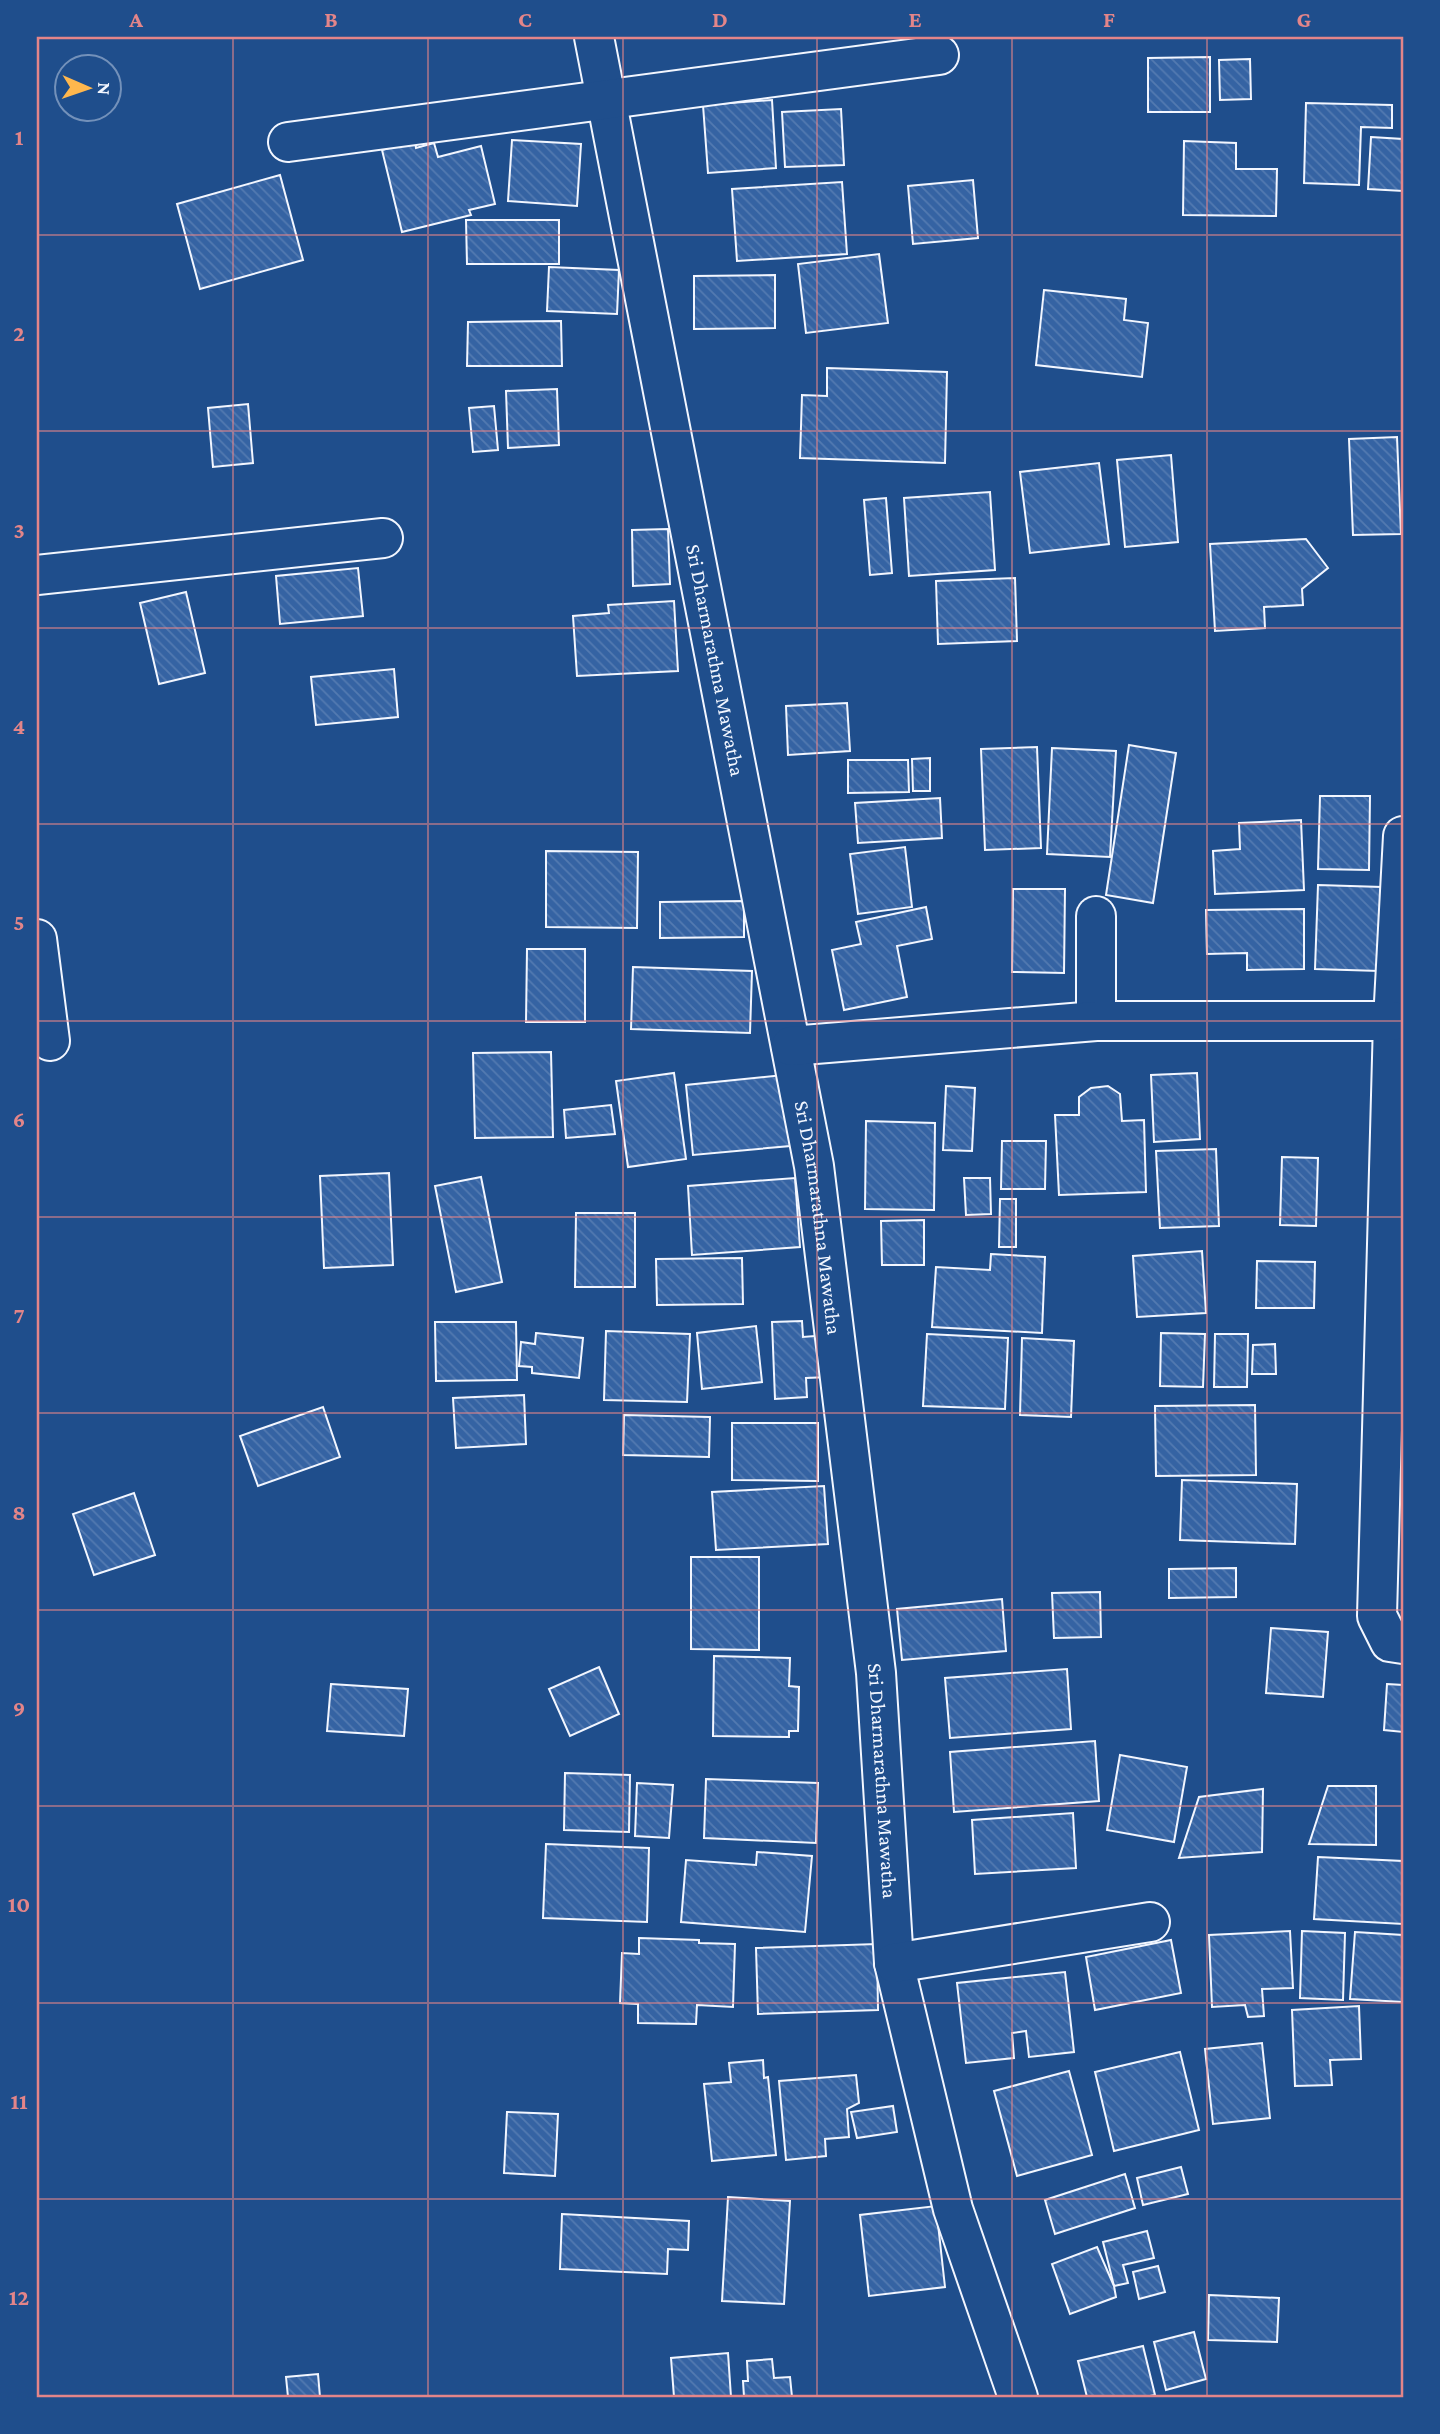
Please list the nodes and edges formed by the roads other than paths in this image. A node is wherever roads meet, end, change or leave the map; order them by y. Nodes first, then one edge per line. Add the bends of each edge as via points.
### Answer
1 (594, 37) edge
2 (939, 55) dead end
3 (607, 101) junction
4 (288, 142) dead end
5 (383, 538) dead end
6 (37, 575) edge
7 (1403, 835) edge
8 (1096, 916) dead end
9 (37, 939) edge
10 (1096, 1021) junction
11 (1394, 1021) junction
12 (50, 1041) dead end
13 (791, 1045) junction
14 (1395, 1272) edge
15 (1396, 1643) edge
16 (1150, 1922) dead end
17 (894, 1963) junction
18 (1018, 2397) edge

1 - 3 street, Sri Dharmarathna Mawatha
2 - 3 street
3 - 4 street
3 - 13 street, Sri Dharmarathna Mawatha
5 - 6 street
7 - 11 street
8 - 10 street
9 - 12 street
10 - 11 street
10 - 13 street
11 - 14 street
13 - 17 street, Sri Dharmarathna Mawatha via 814,1166 876,1673
14 - 15 street via 1377,1616
16 - 17 street
17 - 18 street, Sri Dharmarathna Mawatha via 953,2209

